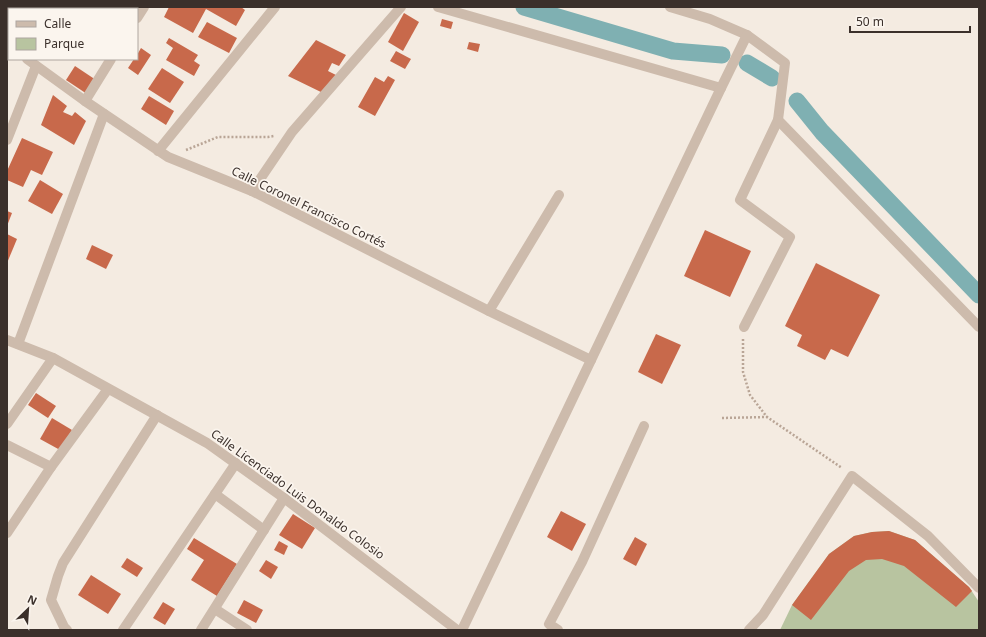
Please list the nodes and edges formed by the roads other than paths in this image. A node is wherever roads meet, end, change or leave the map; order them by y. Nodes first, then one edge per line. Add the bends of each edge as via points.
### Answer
1 (144, 7) edge
2 (275, 7) edge
3 (400, 7) edge
4 (438, 7) edge
5 (670, 7) edge
6 (138, 16) edge
7 (748, 36) junction
8 (28, 60) edge
9 (110, 60) edge
10 (36, 66) junction
11 (721, 88) junction
12 (85, 101) junction
13 (104, 114) junction
14 (778, 120) junction
15 (7, 140) edge
16 (158, 151) junction
17 (252, 191) junction
18 (559, 195) dead end
19 (489, 311) junction
20 (744, 327) road end
21 (979, 327) edge
22 (7, 340) edge
23 (18, 344) junction
24 (52, 358) junction
25 (591, 360) junction
26 (108, 389) junction
27 (157, 415) junction
28 (7, 424) edge
29 (644, 426) dead end
30 (7, 445) edge
31 (236, 463) junction
32 (50, 467) junction
33 (215, 494) junction
34 (284, 498) junction
35 (264, 530) junction
36 (7, 533) edge
37 (979, 588) edge
38 (215, 609) junction
39 (547, 627) edge
40 (67, 630) edge
41 (123, 630) edge
42 (201, 630) edge
43 (247, 630) edge
44 (457, 630) edge
45 (462, 630) edge
46 (558, 630) edge
47 (749, 630) edge

1 - 6 street
2 - 16 street
3 - 17 street via 292,132
4 - 11 street
5 - 7 street via 710,19
7 - 11 street
7 - 14 street via 785,63
8 - 10 street, Calle Coronel Francisco Cortés
9 - 12 street
10 - 12 street, Calle Coronel Francisco Cortés
10 - 15 street
11 - 25 street
12 - 13 street, Calle Coronel Francisco Cortés
13 - 16 street, Calle Coronel Francisco Cortés
13 - 23 street
14 - 20 street via 740,200 790,237
14 - 21 street
16 - 17 street, Calle Coronel Francisco Cortés
17 - 19 street, Calle Coronel Francisco Cortés
18 - 19 street
19 - 25 street, Calle Coronel Francisco Cortés
22 - 23 street, Calle Licenciado Luis Donaldo Colosio
23 - 24 street, Calle Licenciado Luis Donaldo Colosio
24 - 26 street, Calle Licenciado Luis Donaldo Colosio
24 - 28 street
25 - 45 street
26 - 27 street, Calle Licenciado Luis Donaldo Colosio
26 - 32 street
27 - 31 street, Calle Licenciado Luis Donaldo Colosio via 207,442
27 - 40 street via 61,570 51,600
29 - 39 street via 582,562
30 - 32 street
31 - 33 street
31 - 34 street, Calle Licenciado Luis Donaldo Colosio
32 - 36 street
33 - 35 street
33 - 41 street
34 - 35 street
34 - 44 street, Calle Licenciado Luis Donaldo Colosio
35 - 38 street
37 - 47 street via 928,536 852,476 763,615
38 - 42 street
38 - 43 street
39 - 46 street

